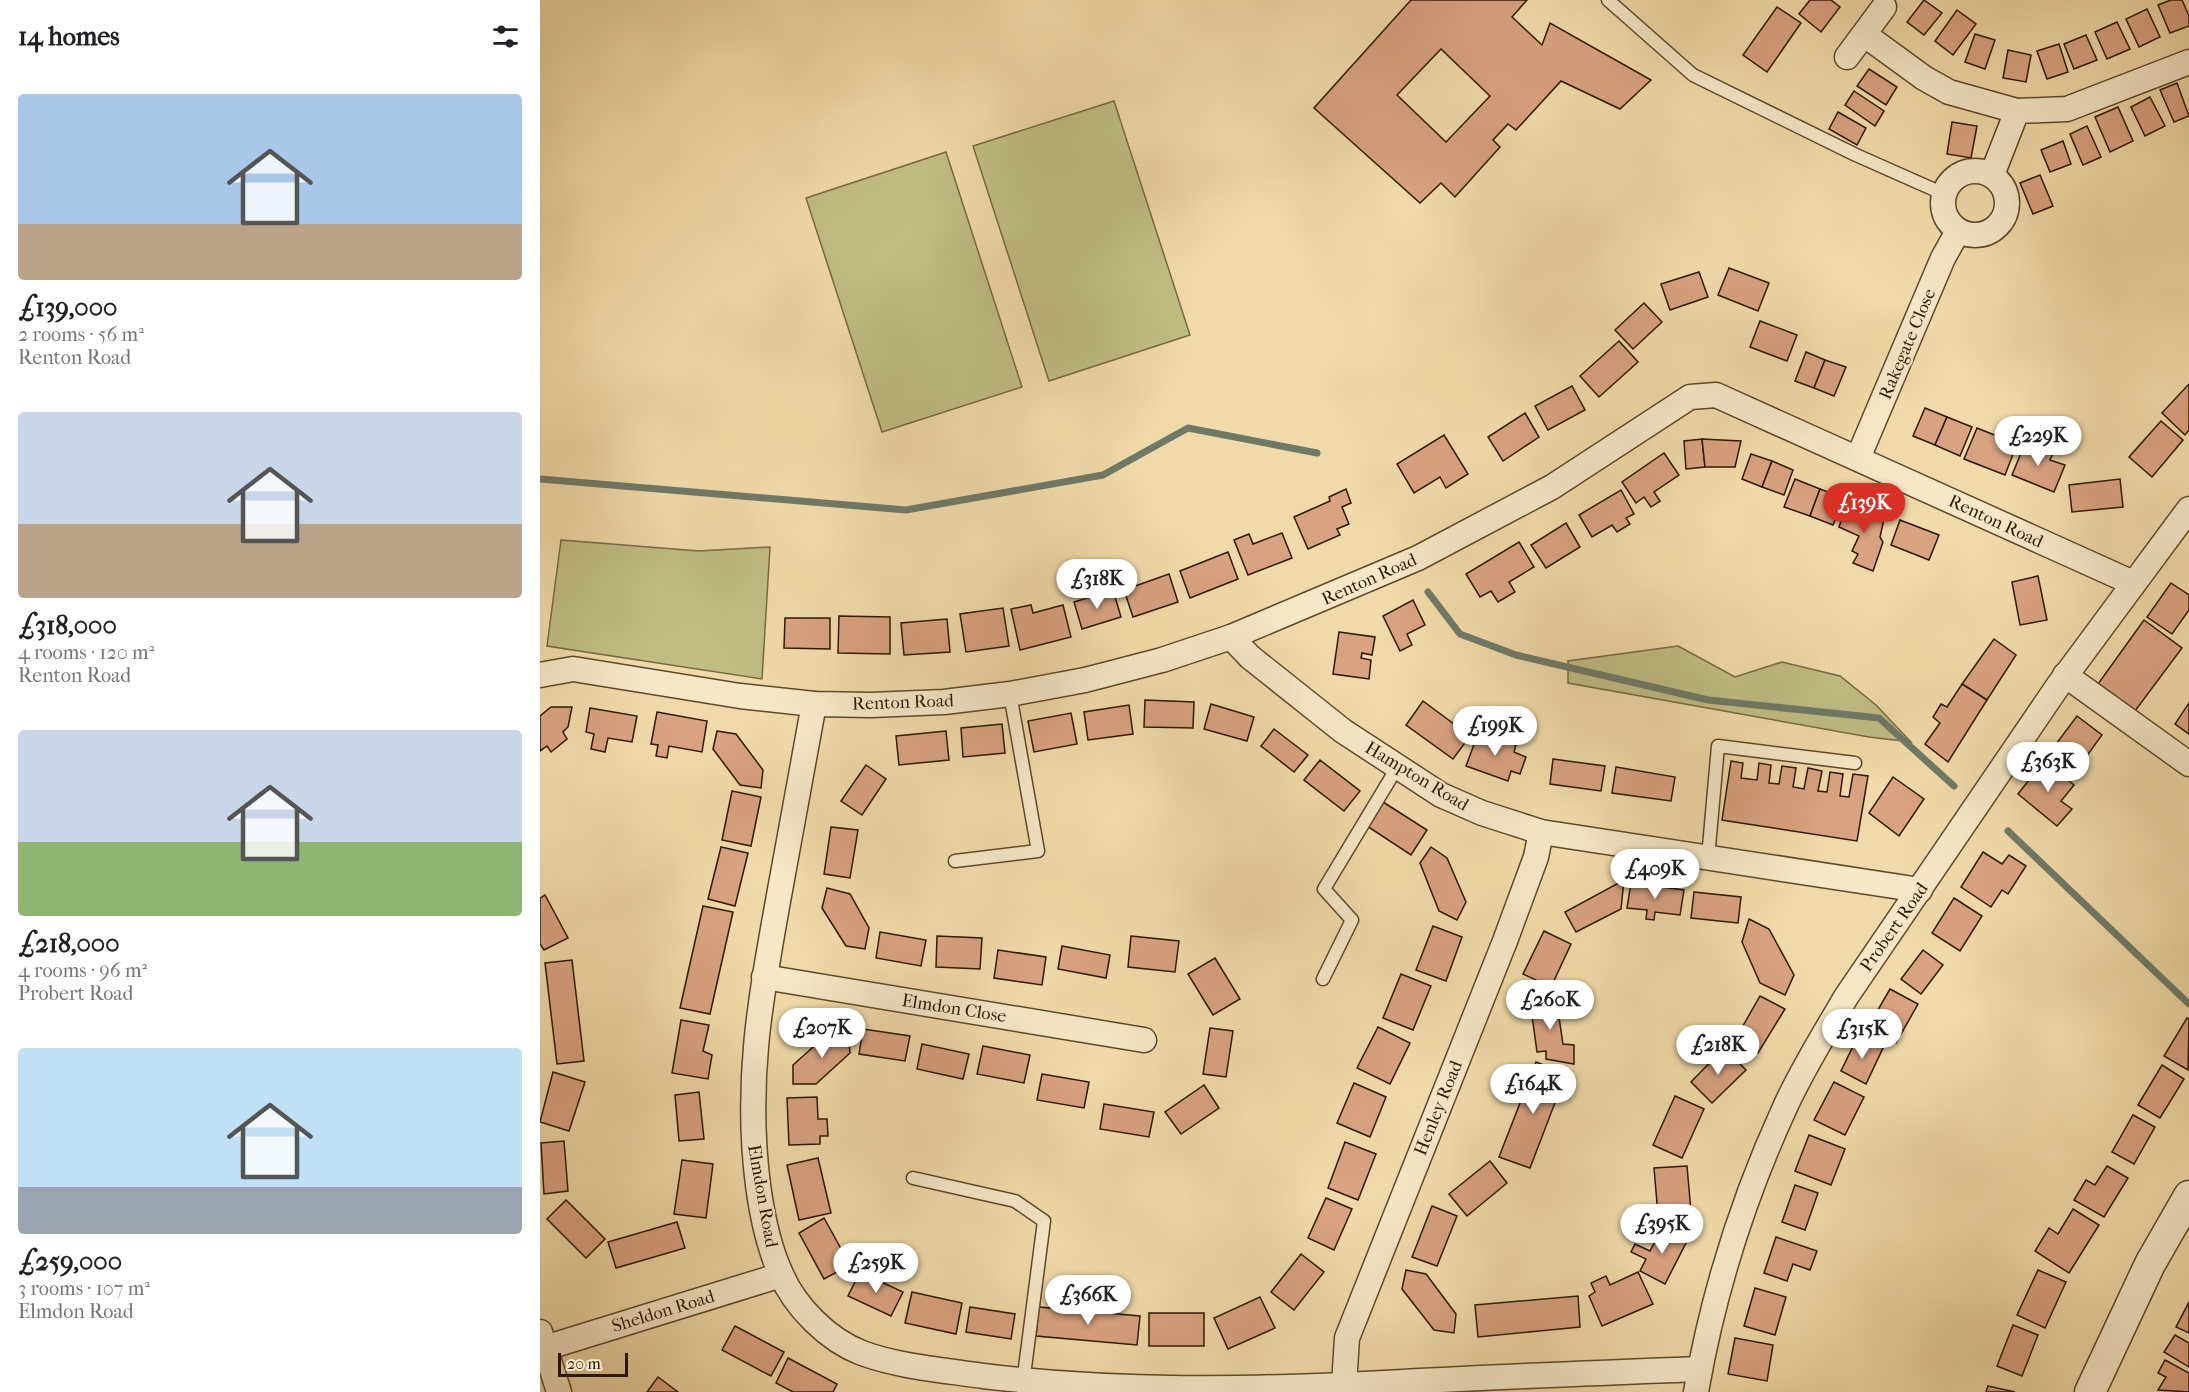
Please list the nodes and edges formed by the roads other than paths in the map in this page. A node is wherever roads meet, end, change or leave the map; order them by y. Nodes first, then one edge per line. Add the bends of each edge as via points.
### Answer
1 (1608, 0) edge
2 (1884, 7) dead end
3 (1865, 35) junction
4 (1847, 57) dead end
5 (2189, 62) edge
6 (2017, 111) junction
7 (1992, 175) junction
8 (1944, 194) junction
9 (1958, 231) junction
10 (1858, 458) junction
11 (2189, 509) edge
12 (2133, 584) junction
13 (1231, 637) junction
14 (540, 675) edge
15 (2065, 675) junction
16 (1010, 694) junction
17 (814, 704) junction
18 (1855, 763) dead end
19 (2189, 764) edge
20 (1398, 766) junction
21 (1541, 832) junction
22 (1708, 858) junction
23 (955, 861) dead end
24 (1920, 890) junction
25 (764, 977) junction
26 (1323, 979) dead end
27 (1144, 1040) dead end
28 (913, 1178) dead end
29 (2189, 1196) edge
30 (781, 1275) junction
31 (543, 1340) edge
32 (1698, 1380) edge
33 (1023, 1383) junction
34 (1344, 1385) junction
35 (1430, 1386) edge
36 (559, 1392) edge
37 (2090, 1392) edge

1 - 8 lane via 1693,75
2 - 3 street
3 - 4 street
3 - 6 street via 1949,92
5 - 6 street via 2067,109
6 - 7 street
7 - 8 street via 1982,171 1963,173
7 - 9 street via 2000,181 2008,200 2004,220 1997,228 1978,236
8 - 9 street via 1945,215
9 - 10 street, Rakegate Close
10 - 12 street, Renton Road
10 - 13 street, Renton Road via 1716,395 1690,397 1499,517 1418,558
11 - 12 street, Probert Road
12 - 15 street, Probert Road
13 - 16 street, Renton Road via 1085,680
13 - 20 street, Hampton Road via 1250,657 1343,731
14 - 17 street, Renton Road via 573,669
15 - 19 street
15 - 24 street, Probert Road
16 - 17 street, Renton Road via 944,702
16 - 23 lane via 1038,851
17 - 25 street, Elmdon Road
18 - 22 lane via 1718,746
20 - 21 street, Hampton Road via 1441,795
20 - 26 lane via 1324,889 1352,920
21 - 22 street, Hampton Road
21 - 34 street, Henley Road via 1536,857 1505,941 1347,1338
22 - 24 street, Hampton Road
24 - 32 street, Probert Road via 1846,997 1786,1104 1749,1193 1721,1278
25 - 27 street, Elmdon Close
25 - 30 street, Elmdon Road via 755,1037 752,1114 761,1206
28 - 33 lane via 1016,1201 1044,1221
29 - 37 street via 2150,1264
30 - 31 street, Sheldon Road
30 - 33 street, Elmdon Road via 790,1293 812,1319 835,1339 860,1352 904,1365
31 - 36 street
32 - 35 street, Elmdon Road
33 - 34 street, Elmdon Road via 1123,1390
34 - 35 street, Elmdon Road

